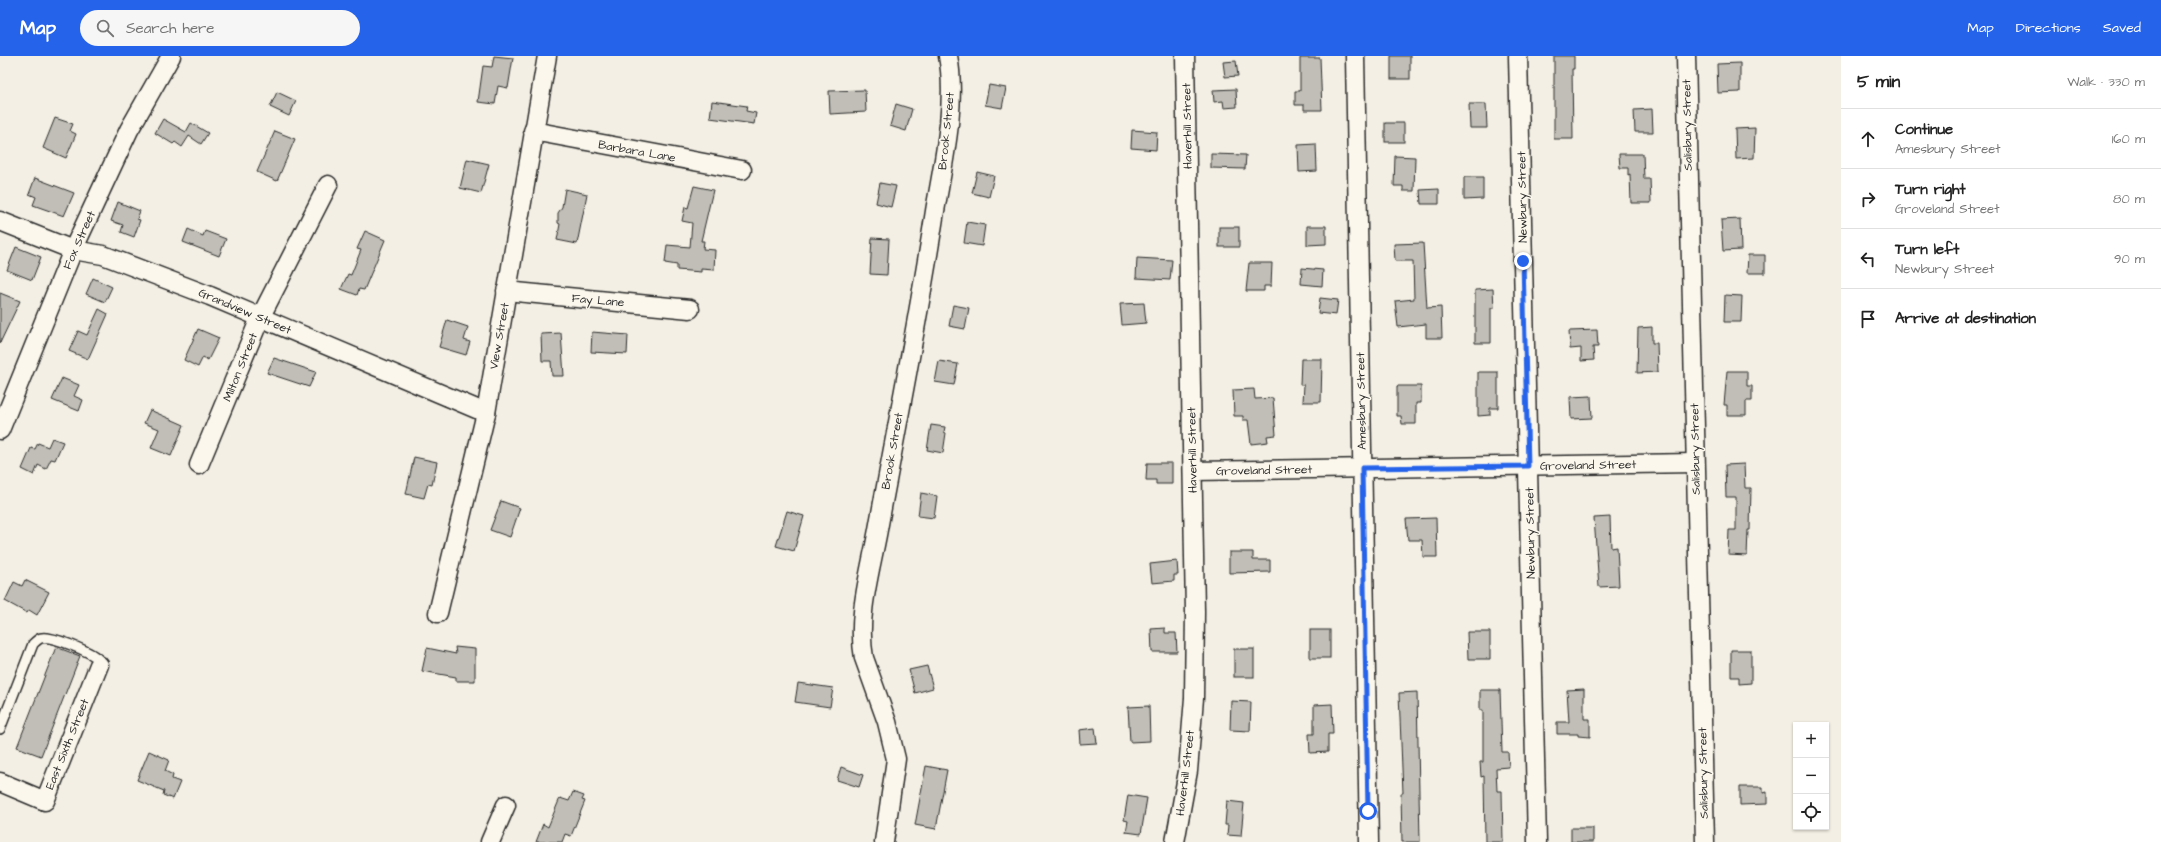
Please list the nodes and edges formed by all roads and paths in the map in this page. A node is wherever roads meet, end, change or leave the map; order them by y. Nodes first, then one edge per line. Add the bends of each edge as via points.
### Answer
1 (171, 56) edge
2 (547, 56) edge
3 (948, 56) edge
4 (1185, 56) edge
5 (1355, 56) edge
6 (1518, 56) edge
7 (1686, 56) edge
8 (533, 132) junction
9 (742, 170) dead end
10 (328, 185) dead end
11 (0, 222) edge
12 (73, 250) junction
13 (506, 291) junction
14 (690, 309) dead end
15 (260, 318) junction
16 (486, 413) junction
17 (0, 430) edge
18 (1695, 463) junction
19 (199, 466) dead end
20 (1528, 466) junction
21 (1362, 468) junction
22 (1193, 471) junction
23 (438, 613) dead end
24 (99, 665) joint
25 (0, 729) edge
26 (0, 782) edge
27 (506, 805) dead end
28 (490, 842) edge
29 (884, 842) edge
30 (1175, 842) edge
31 (1369, 842) edge
32 (1537, 842) edge
33 (1705, 842) edge

1 - 12 street, Fox Street via 129,130
2 - 8 street, View Street
3 - 29 street, Brook Street via 951,88 943,162 914,340 867,591 863,626 864,658 887,722 896,759
4 - 22 street, Haverhill Street
5 - 21 street, Amesbury Street
6 - 20 street, Newbury Street
7 - 18 street, Salisbury Street
8 - 9 street, Barbara Lane
8 - 13 street, View Street
10 - 15 street, Milton Street
11 - 12 street, Grandview Street
12 - 15 street, Grandview Street via 103,255
12 - 17 street, Fox Street
13 - 14 street, Fay Lane
13 - 16 street, View Street
15 - 16 street, Grandview Street
15 - 19 street, Milton Street
16 - 23 street, View Street
18 - 20 street, Groveland Street
18 - 33 street, Salisbury Street
20 - 21 street, Groveland Street
20 - 32 street, Newbury Street
21 - 22 street, Groveland Street
21 - 31 street, Amesbury Street
22 - 30 street, Haverhill Street via 1194,698 1188,772
24 - 25 lane via 93,654 50,638 41,638 33,644
24 - 26 street, East Sixth Street via 44,801
27 - 28 street

